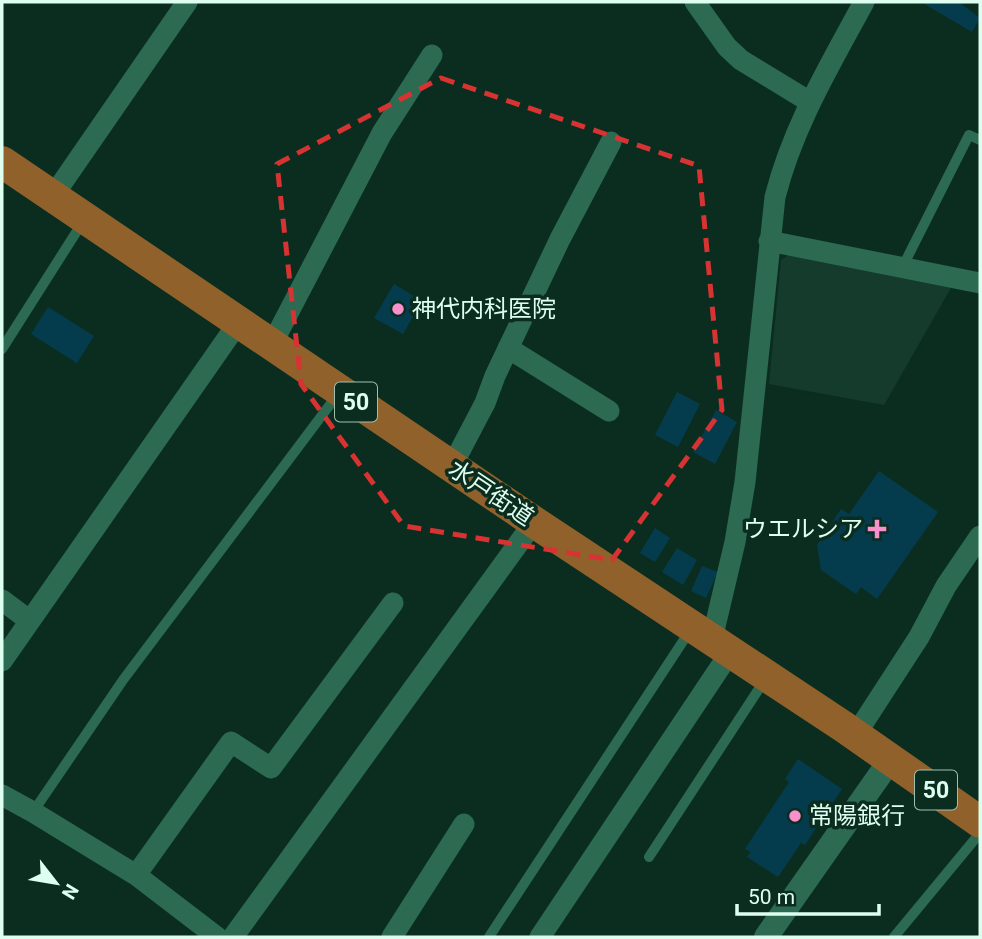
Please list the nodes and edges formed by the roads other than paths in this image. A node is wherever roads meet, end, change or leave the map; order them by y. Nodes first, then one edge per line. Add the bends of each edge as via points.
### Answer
1 (187, 2) edge
2 (695, 2) edge
3 (864, 2) edge
4 (432, 55) dead end
5 (810, 102) junction
6 (980, 140) edge
7 (611, 142) dead end
8 (2, 162) edge
9 (53, 196) junction
10 (85, 218) junction
11 (769, 242) junction
12 (902, 268) junction
13 (980, 283) edge
14 (238, 323) junction
15 (271, 346) junction
16 (508, 348) junction
17 (2, 349) edge
18 (339, 392) junction
19 (609, 411) dead end
20 (452, 466) junction
21 (534, 522) junction
22 (980, 536) edge
23 (2, 600) edge
24 (393, 603) dead end
25 (30, 621) junction
26 (712, 639) junction
27 (2, 660) edge
28 (768, 676) junction
29 (856, 734) junction
30 (891, 759) junction
31 (2, 796) edge
32 (33, 812) junction
33 (978, 819) edge
34 (464, 824) dead end
35 (649, 857) dead end
36 (136, 876) junction
37 (217, 937) edge
38 (233, 937) edge
39 (392, 937) edge
40 (489, 937) edge
41 (540, 937) edge
42 (766, 937) edge
43 (894, 937) edge

1 - 9 street
2 - 5 street via 741,60
3 - 5 street
4 - 15 street via 382,133
5 - 11 street via 781,173
6 - 12 lane via 969,135
7 - 16 street
8 - 9 main road, 水戸街道 / 50
9 - 10 main road, 水戸街道 / 50
10 - 14 main road, 水戸街道 / 50
10 - 17 lane
11 - 12 street
11 - 26 street via 745,482
12 - 13 street
14 - 15 main road, 水戸街道 / 50
14 - 25 street
15 - 18 main road, 水戸街道 / 50
16 - 19 street
16 - 20 street
18 - 20 main road, 水戸街道 / 50
18 - 32 lane via 123,680
20 - 21 main road, 水戸街道 / 50
21 - 26 main road, 水戸街道 / 50
21 - 38 street
22 - 29 street
23 - 25 street
24 - 36 street via 271,768 231,741
25 - 27 street
26 - 28 main road, 水戸街道 / 50
26 - 40 lane
26 - 41 street
28 - 29 main road, 水戸街道 / 50
28 - 35 lane
29 - 30 main road, 水戸街道 / 50
30 - 33 main road, 水戸街道 / 50
30 - 42 street
31 - 32 street
32 - 36 street
33 - 43 lane
34 - 39 street
36 - 37 street

